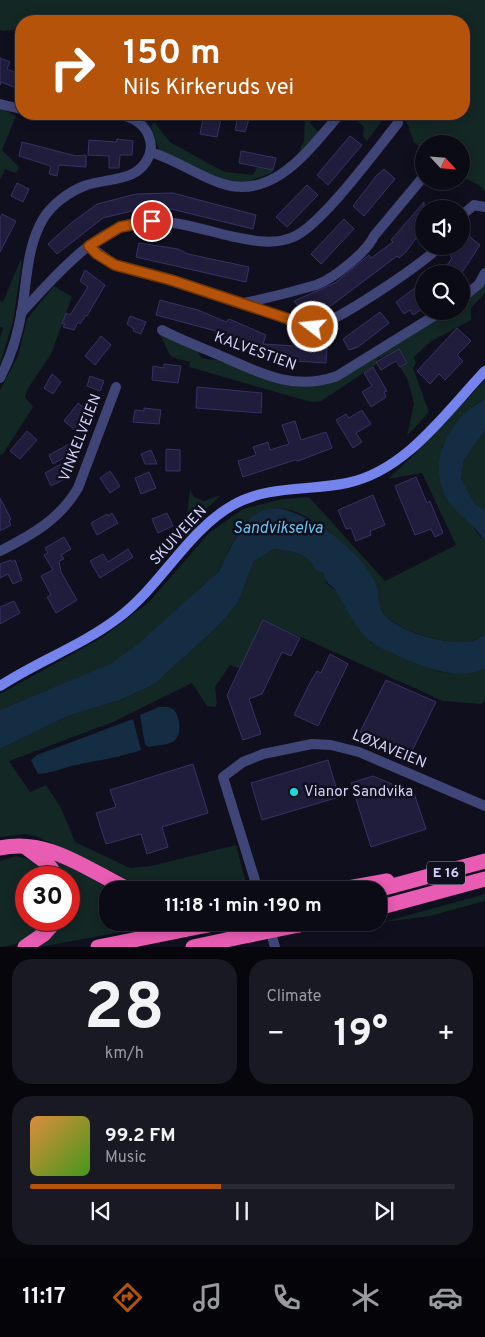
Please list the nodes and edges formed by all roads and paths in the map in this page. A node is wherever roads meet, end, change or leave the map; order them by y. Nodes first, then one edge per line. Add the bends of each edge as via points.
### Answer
1 (0, 104) edge
2 (15, 108) edge
3 (136, 120) edge
4 (335, 120) edge
5 (398, 123) dead end
6 (150, 152) junction
7 (415, 187) edge
8 (485, 207) edge
9 (470, 208) edge
10 (89, 246) junction
11 (430, 255) edge
12 (485, 273) edge
13 (470, 291) edge
14 (244, 303) junction
15 (22, 313) junction
16 (427, 320) edge
17 (162, 330) dead end
18 (485, 371) edge
19 (0, 378) edge
20 (116, 386) dead end
21 (0, 551) edge
22 (1, 683) edge
23 (485, 806) edge
24 (20, 845) junction
25 (0, 848) edge
26 (485, 861) edge
27 (50, 866) edge
28 (485, 879) edge
29 (112, 881) edge
30 (255, 881) edge
31 (379, 881) edge
32 (406, 883) junction
33 (387, 888) edge
34 (485, 888) edge
35 (409, 901) junction
36 (387, 906) edge
37 (47, 931) edge
38 (178, 931) edge
39 (270, 931) edge
40 (271, 931) edge
41 (24, 947) edge
42 (98, 947) edge
43 (193, 947) edge
44 (275, 947) edge

1 - 2 street
3 - 6 street via 148,133
4 - 6 street via 299,161 274,179 249,187 221,184
5 - 10 street via 323,212 293,237 277,242 255,241 152,221 120,227
6 - 15 street via 144,167 134,174 85,186 70,193 48,213 30,251
7 - 14 street via 370,245 329,278 316,285
8 - 9 street via 474,205
10 - 14 street via 115,265
10 - 15 street via 67,263
11 - 14 street via 323,325 299,324
12 - 13 street
15 - 19 street via 12,356
16 - 17 street, KALVESTIEN via 337,376 302,383 285,382 256,372
18 - 22 main road, SKUIVEIEN via 397,460 361,480 273,491 234,504 205,526 159,579 118,618
20 - 21 street, VINKELVEIEN via 70,502 45,526
23 - 30 street, LØXAVEIEN via 345,747 312,744 263,754 243,762 223,776
24 - 25 highway
24 - 27 highway
24 - 29 highway via 63,856
26 - 32 highway, E 16
28 - 35 highway, E 16
31 - 32 highway, E 16
32 - 33 highway, E 16
34 - 35 highway, E 16 via 430,904
35 - 36 highway, E 16
37 - 41 highway
38 - 42 highway
39 - 43 highway, bridge
40 - 44 street

